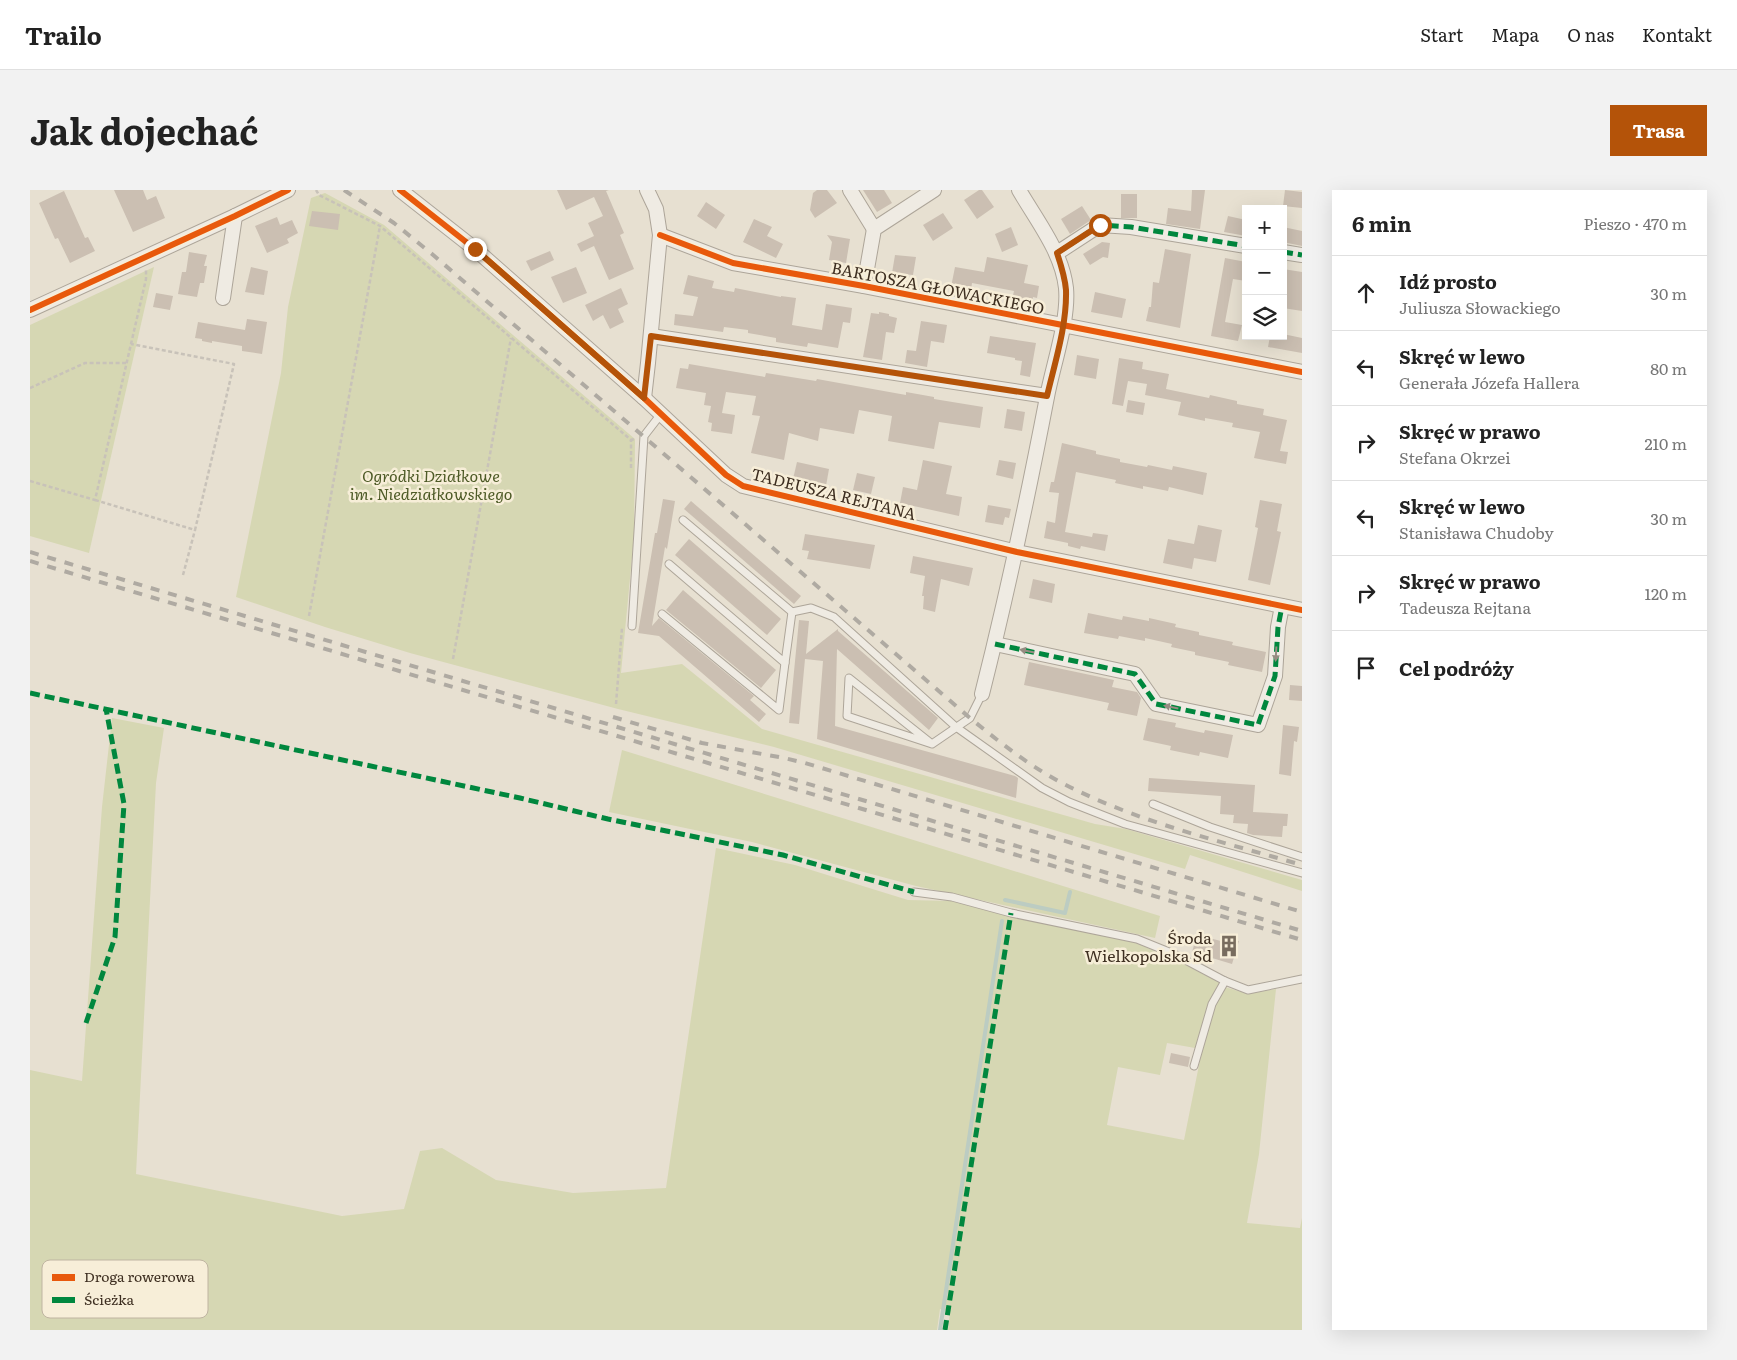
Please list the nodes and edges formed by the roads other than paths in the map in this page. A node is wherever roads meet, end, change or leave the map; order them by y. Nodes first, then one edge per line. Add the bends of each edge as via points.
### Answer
1 (288, 190) edge
2 (400, 190) edge
3 (647, 190) edge
4 (850, 190) edge
5 (934, 190) edge
6 (1019, 190) edge
7 (235, 216) junction
8 (874, 229) junction
9 (660, 234) junction
10 (1242, 245) edge
11 (1057, 253) junction
12 (1287, 253) edge
13 (1302, 256) edge
14 (864, 286) junction
15 (222, 298) dead end
16 (30, 310) edge
17 (1063, 325) junction
18 (651, 336) junction
19 (1302, 372) edge
20 (1047, 396) junction
21 (644, 398) junction
22 (661, 414) junction
23 (683, 520) dead end
24 (1017, 552) junction
25 (669, 564) dead end
26 (1282, 606) junction
27 (1302, 610) edge
28 (792, 612) junction
29 (662, 614) dead end
30 (632, 626) dead end
31 (995, 644) junction
32 (785, 663) junction
33 (982, 694) joint
34 (956, 727) junction
35 (932, 744) junction
36 (1153, 804) dead end
37 (1302, 857) edge
38 (1302, 873) edge
39 (914, 892) dead end
40 (1302, 979) edge
41 (1226, 981) junction
42 (1194, 1066) dead end

1 - 7 street
2 - 21 street, TADEUSZA REJTANA via 475,249
3 - 9 street via 656,209
4 - 8 street
5 - 8 street
6 - 11 street
7 - 15 street
7 - 16 street
8 - 14 street
9 - 14 street, BARTOSZA GŁOWACKIEGO via 733,264
9 - 18 street
10 - 11 street via 1100,225
11 - 17 street via 1066,290
12 - 13 street
14 - 17 street, BARTOSZA GŁOWACKIEGO
17 - 19 street, BARTOSZA GŁOWACKIEGO
17 - 20 street
18 - 20 street
18 - 21 street
20 - 24 street
21 - 22 street, TADEUSZA REJTANA
22 - 24 street, TADEUSZA REJTANA via 726,475 743,486
22 - 30 lane via 644,436
23 - 28 lane
24 - 26 street, TADEUSZA REJTANA
24 - 31 street
25 - 32 lane
26 - 27 street, TADEUSZA REJTANA
26 -> 31 street via 1275,676 1258,725 1156,704 1135,674
28 - 32 lane
28 - 34 lane via 811,608 834,616
29 - 32 lane via 780,710
31 - 33 street
33 - 34 lane via 970,718
34 - 35 lane
34 - 38 lane via 1042,788 1069,802 1125,824
35 - 35 lane via 864,690 849,678 847,716
36 - 37 lane via 1210,828
39 - 41 lane via 1137,939
40 - 41 lane via 1248,990
41 - 42 lane via 1212,1004

